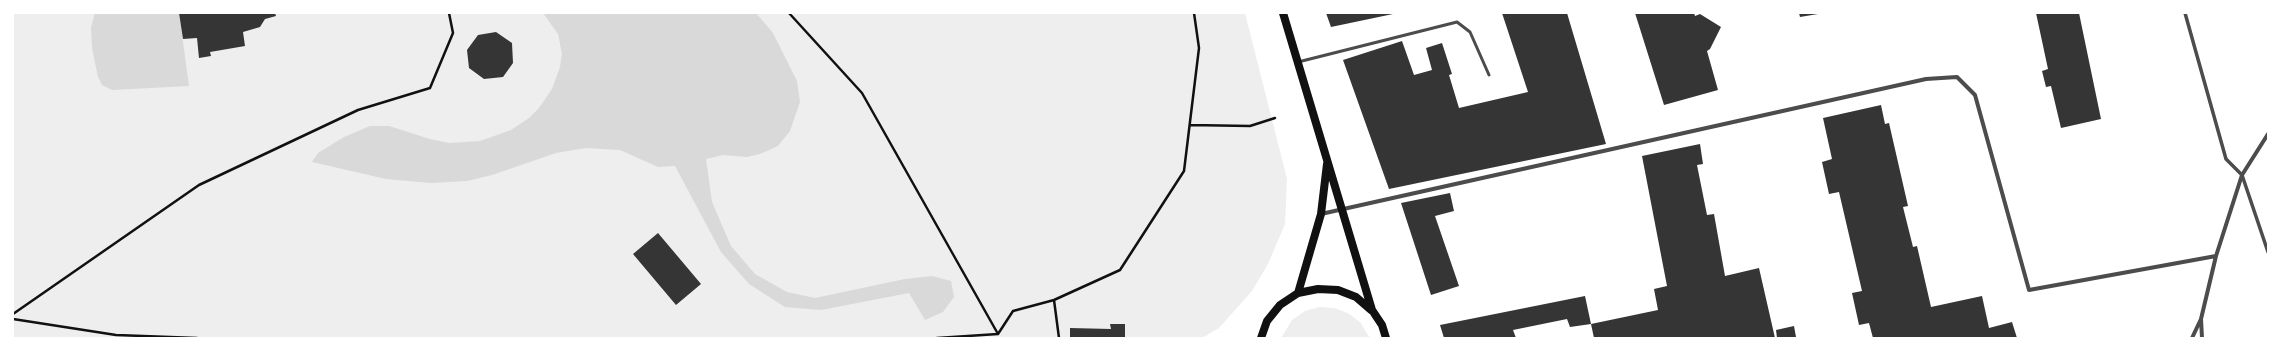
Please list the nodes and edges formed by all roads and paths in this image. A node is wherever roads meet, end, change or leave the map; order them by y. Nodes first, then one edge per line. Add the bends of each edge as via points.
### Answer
1 (449, 13) edge
2 (789, 13) edge
3 (1194, 13) edge
4 (1283, 13) edge
5 (2185, 13) edge
6 (1298, 62) junction
7 (1489, 75) dead end
8 (1275, 118) dead end
9 (1190, 124) junction
10 (2268, 134) edge
11 (1328, 159) junction
12 (2242, 175) junction
13 (1343, 210) junction
14 (1321, 214) junction
15 (2268, 252) edge
16 (2216, 256) junction
17 (1298, 293) junction
18 (1054, 300) junction
19 (1372, 310) junction
20 (13, 314) edge
21 (13, 319) edge
22 (2201, 319) junction
23 (998, 334) junction
24 (197, 338) edge
25 (937, 338) edge
26 (1059, 338) edge
27 (1261, 338) edge
28 (1386, 338) edge
29 (2192, 338) edge
30 (2202, 338) edge

1 - 20 path via 453,33 430,88 358,110 199,185
2 - 23 path via 862,93
3 - 9 path via 1199,48
4 - 6 main road
5 - 12 street via 2226,159
6 - 7 lane via 1457,22 1470,32
6 - 11 main road
8 - 9 path via 1250,126
9 - 18 path via 1184,171 1120,270
10 - 12 street
11 - 13 main road
11 - 14 main road
12 - 15 street
12 - 16 street
13 - 14 street
13 - 16 street via 1926,79 1957,77 1975,95 2030,290
13 - 19 main road
14 - 17 main road
16 - 22 street
17 - 19 main road via 1318,289 1338,290 1356,297
17 - 27 main road via 1280,305 1267,321
18 - 23 path via 1013,311
18 - 26 path
19 - 28 main road via 1382,325
21 - 24 path via 116,335
22 - 29 street
22 - 30 street
23 - 25 path

